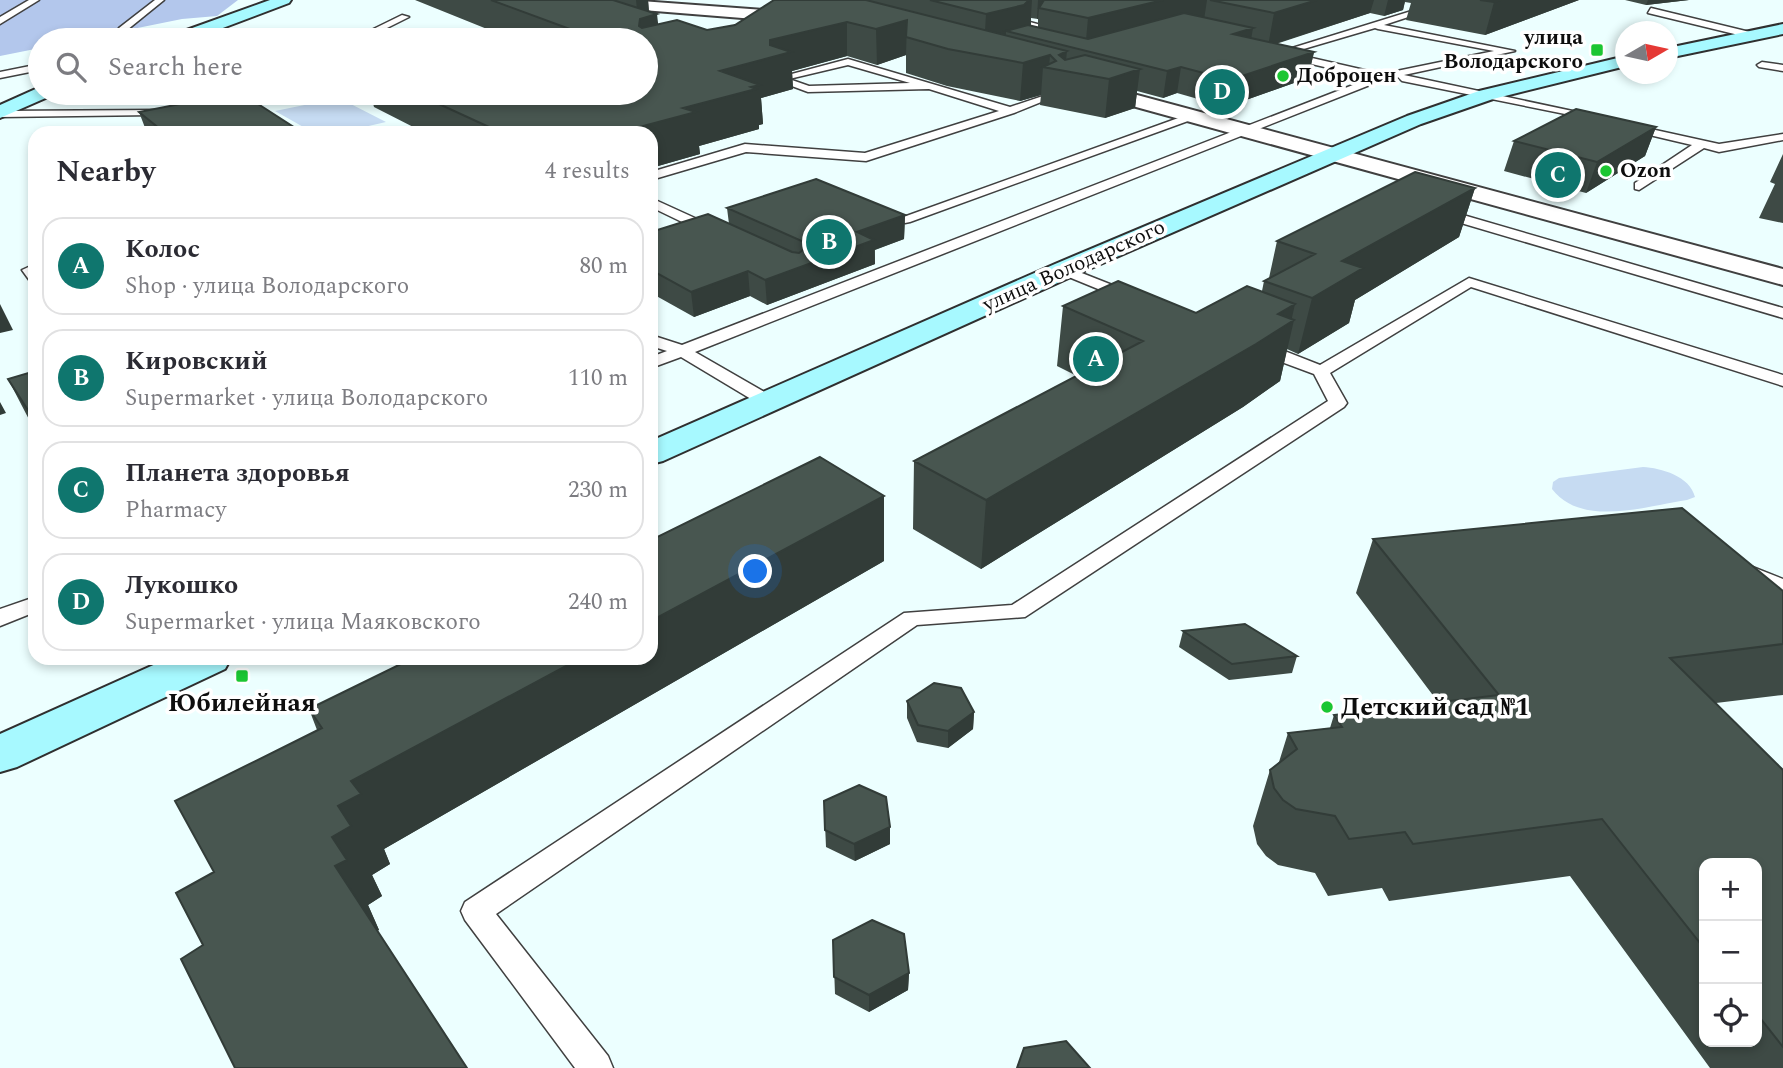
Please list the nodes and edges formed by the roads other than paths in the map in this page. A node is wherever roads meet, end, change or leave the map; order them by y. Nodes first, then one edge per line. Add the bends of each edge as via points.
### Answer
1 (35, 0) edge
2 (160, 0) edge
3 (284, 0) edge
4 (568, 0) edge
5 (994, 0) edge
6 (1456, 0) edge
7 (1398, 5) dead end
8 (1424, 10) junction
9 (1651, 11) dead end
10 (405, 17) dead end
11 (816, 19) joint
12 (0, 21) edge
13 (1050, 22) edge
14 (1372, 24) junction
15 (1037, 25) junction
16 (773, 27) edge
17 (125, 28) edge
18 (208, 28) edge
19 (382, 28) edge
20 (1783, 29) edge
21 (1755, 36) junction
22 (1032, 38) edge
23 (1267, 51) edge
24 (1678, 51) edge
25 (1279, 54) junction
26 (1615, 64) edge
27 (1762, 65) dead end
28 (1783, 68) edge
29 (28, 69) edge
30 (0, 75) edge
31 (1388, 76) junction
32 (930, 86) junction
33 (1076, 86) edge
34 (1486, 95) junction
35 (1046, 98) edge
36 (28, 99) edge
37 (1010, 111) junction
38 (154, 112) edge
39 (0, 113) edge
40 (1195, 116) junction
41 (1245, 130) junction
42 (1783, 137) edge
43 (1702, 144) junction
44 (1332, 154) junction
45 (658, 174) edge
46 (1639, 186) dead end
47 (658, 205) edge
48 (1433, 211) edge
49 (905, 219) dead end
50 (725, 237) edge
51 (1064, 270) junction
52 (1783, 277) edge
53 (814, 279) edge
54 (837, 288) junction
55 (1140, 302) edge
56 (1783, 313) edge
57 (1237, 340) edge
58 (658, 343) edge
59 (681, 351) junction
60 (658, 360) edge
61 (1321, 371) junction
62 (1783, 381) edge
63 (767, 401) junction
64 (658, 451) edge
65 (1733, 565) edge
66 (1783, 587) edge
67 (28, 607) edge
68 (0, 618) edge
69 (194, 665) edge
70 (0, 754) edge
71 (596, 1068) edge

1 - 12 lane
2 - 17 lane
3 - 18 street
4 - 11 street
5 - 15 lane via 984,12
6 - 8 lane
7 - 8 lane
8 - 14 lane
9 - 21 lane
10 - 19 lane
11 - 16 lane
13 - 15 lane
14 - 25 lane
14 - 31 lane via 1510,51
15 - 22 lane
20 - 21 street
21 - 24 street
23 - 25 lane
25 - 31 lane
26 - 34 street, улица Володарского
27 - 28 lane
29 - 30 lane
31 - 34 lane
31 - 41 lane
32 - 32 lane via 808,89 778,79 848,62
32 - 37 lane
33 - 40 street
34 - 43 lane
34 - 44 street, улица Володарского
35 - 37 lane
36 - 39 street
37 - 45 lane via 866,157 745,148
38 - 39 lane
40 - 41 street
40 - 49 lane
41 - 44 street
41 - 54 lane
42 - 43 lane via 1719,148
43 - 46 lane
44 - 51 street, улица Володарского
44 - 52 street
47 - 50 lane
48 - 56 lane
51 - 55 lane
51 - 63 street, улица Володарского
53 - 54 lane
54 - 59 lane
57 - 61 lane
58 - 59 lane
59 - 60 lane
59 - 63 lane
61 - 62 lane via 1469,282
61 - 71 lane via 1338,402 1017,612 912,618 476,911
63 - 64 street, улица Володарского
65 - 66 lane
67 - 68 lane
69 - 70 street

